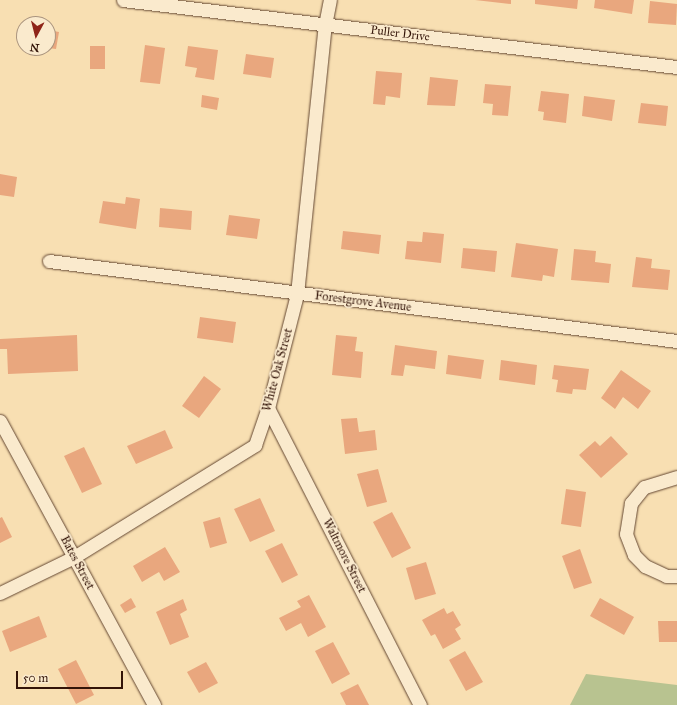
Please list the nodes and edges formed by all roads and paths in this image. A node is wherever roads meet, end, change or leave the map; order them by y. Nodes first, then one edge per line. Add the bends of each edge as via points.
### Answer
1 (123, 0) edge
2 (330, 0) edge
3 (325, 26) junction
4 (677, 67) edge
5 (49, 261) dead end
6 (297, 294) junction
7 (677, 342) edge
8 (268, 408) junction
9 (0, 421) edge
10 (677, 477) edge
11 (74, 557) junction
12 (677, 576) edge
13 (0, 593) edge
14 (154, 705) edge
15 (420, 705) edge

1 - 3 street, Puller Drive
2 - 3 street, White Oak Street
3 - 4 street, Puller Drive
3 - 6 street, White Oak Street
5 - 6 street, Forestgrove Avenue
6 - 7 street, Forestgrove Avenue
6 - 8 street, White Oak Street
8 - 11 street, White Oak Street via 255,445
8 - 15 street, Waltmore Street
9 - 11 street, Bates Street
10 - 12 street via 644,487 631,502 626,534 634,555 645,566 666,576
11 - 13 street, White Oak Street
11 - 14 street, Bates Street

